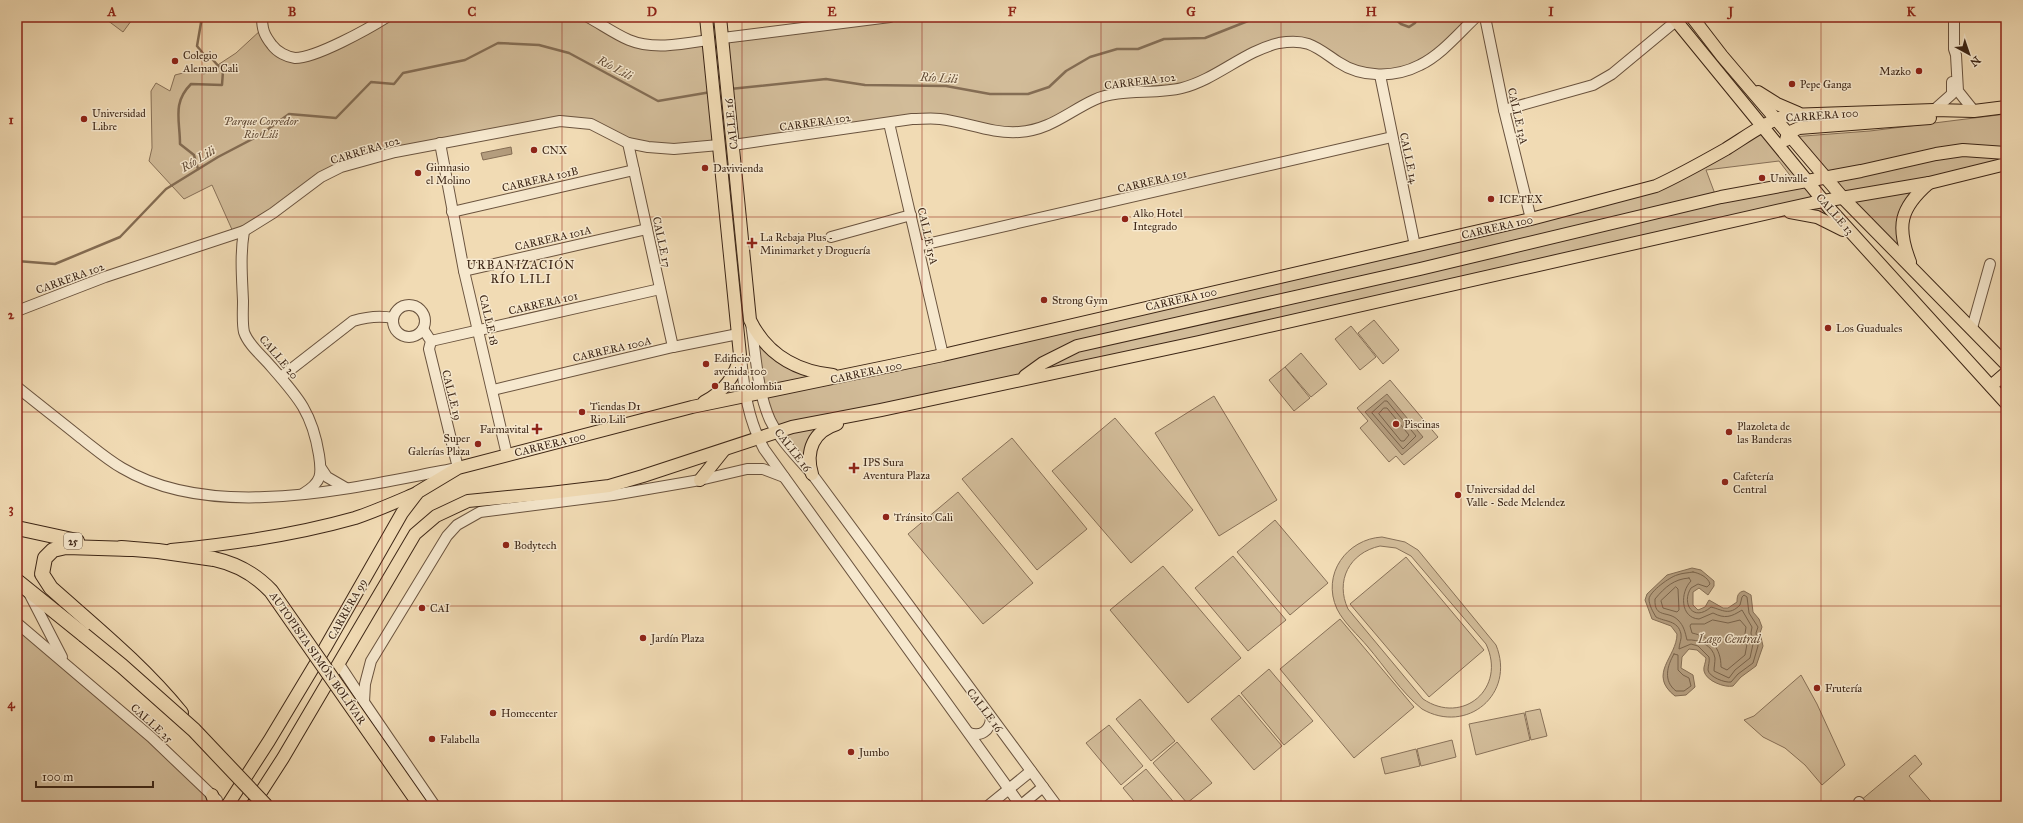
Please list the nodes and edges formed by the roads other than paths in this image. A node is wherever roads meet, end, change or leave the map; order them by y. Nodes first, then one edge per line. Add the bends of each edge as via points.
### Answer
1 (262, 17) edge
2 (387, 17) edge
3 (588, 17) edge
4 (706, 17) edge
5 (720, 17) edge
6 (890, 17) edge
7 (1476, 17) edge
8 (1485, 17) edge
9 (1692, 17) edge
10 (1954, 17) edge
11 (856, 19) edge
12 (1675, 19) edge
13 (722, 38) junction
14 (708, 40) junction
15 (1954, 49) junction
16 (1380, 75) junction
17 (1744, 82) junction
18 (2006, 108) edge
19 (1504, 110) junction
20 (1934, 110) junction
21 (1957, 111) junction
22 (1974, 111) junction
23 (1800, 114) junction
24 (1775, 119) junction
25 (889, 123) junction
26 (1762, 126) junction
27 (1788, 133) junction
28 (1392, 137) junction
29 (440, 143) junction
30 (628, 143) junction
31 (719, 145) junction
32 (733, 145) junction
33 (1783, 152) junction
34 (2006, 152) edge
35 (2006, 164) edge
36 (634, 170) junction
37 (1825, 177) junction
38 (1806, 180) junction
39 (1930, 183) junction
40 (1843, 198) junction
41 (1823, 201) junction
42 (452, 212) junction
43 (1763, 214) junction
44 (911, 216) junction
45 (1531, 219) junction
46 (647, 229) junction
47 (244, 231) junction
48 (831, 237) dead end
49 (1860, 244) junction
50 (918, 246) junction
51 (1415, 246) junction
52 (1990, 264) dead end
53 (1912, 267) junction
54 (464, 271) junction
55 (660, 289) junction
56 (17, 312) edge
57 (393, 318) junction
58 (750, 320) junction
59 (1972, 328) junction
60 (423, 329) junction
61 (479, 330) junction
62 (738, 334) junction
63 (431, 341) junction
64 (672, 347) junction
65 (740, 355) junction
66 (943, 355) junction
67 (2006, 364) edge
68 (2006, 374) edge
69 (844, 376) junction
70 (280, 378) junction
71 (1020, 379) junction
72 (1992, 386) junction
73 (17, 387) edge
74 (492, 390) junction
75 (762, 393) junction
76 (746, 396) junction
77 (2006, 403) edge
78 (692, 407) junction
79 (881, 410) junction
80 (778, 432) junction
81 (758, 438) junction
82 (724, 450) junction
83 (507, 455) junction
84 (321, 468) junction
85 (458, 468) junction
86 (812, 474) junction
87 (784, 477) junction
88 (700, 480) junction
89 (346, 488) junction
90 (418, 492) junction
91 (302, 494) junction
92 (552, 498) junction
93 (17, 528) edge
94 (131, 549) junction
95 (158, 551) junction
96 (17, 581) edge
97 (28, 591) junction
98 (17, 623) edge
99 (88, 630) junction
100 (63, 661) junction
101 (339, 664) junction
102 (364, 702) junction
103 (991, 718) junction
104 (969, 733) junction
105 (1031, 771) junction
106 (1043, 787) junction
107 (1009, 789) junction
108 (214, 801) edge
109 (222, 806) edge
110 (227, 806) edge
111 (252, 806) edge
112 (266, 806) edge
113 (420, 806) edge
114 (435, 806) edge
115 (988, 806) edge
116 (1021, 806) edge
117 (1057, 806) edge

1 - 2 street via 262,29 274,48 293,58 320,52
3 - 14 street via 629,40 647,45
4 - 14 main road, CALLE 16
5 - 13 main road, CALLE 16
6 - 11 street
7 - 16 street, CARRERA 102 via 1434,56 1420,65
8 - 19 street, CALLE 13A
9 - 17 main road, CALLE 13
10 - 15 street
11 - 13 street
12 - 19 street via 1612,74 1593,85
12 - 26 main road, CALLE 13
13 - 32 main road, CALLE 16
14 - 31 main road, CALLE 16
15 - 20 street via 1951,55 1953,92
15 - 22 street via 1958,91
16 - 25 street, CARRERA 102 via 1362,72 1340,63 1313,44 1298,41 1258,50 1201,82 1180,88 1115,94 1095,99 1058,121 1036,129 1018,132 999,131 940,119 912,119
16 - 28 street, CALLE 14
17 - 23 main road via 1771,101
17 - 24 main road, CALLE 13
18 - 22 main road, CARRERA 100
19 - 45 street, CALLE 13A
20 - 21 main road, CARRERA 100
20 - 23 main road, CARRERA 100
21 - 22 main road, CARRERA 100
21 - 27 main road via 1935,117 1799,128
23 - 24 main road, CARRERA 100
24 - 26 main road, CARRERA 100
24 - 27 main road, CALLE 13
25 - 32 street, CARRERA 102
25 - 44 street, CALLE 15A
26 - 33 main road, CALLE 13
26 - 45 main road, CARRERA 100 via 1656,186
27 - 33 main road
27 - 37 main road, CALLE 13
28 - 50 street, CARRERA 101
28 - 51 street, CALLE 14
29 - 30 street, CARRERA 102 via 560,120 591,124
29 - 42 street, CALLE 18
29 - 47 street, CARRERA 102 via 341,167 321,177
30 - 31 street, CARRERA 102 via 674,149
30 - 36 street, CALLE 17
31 - 62 main road, CALLE 16
32 - 58 main road, CALLE 16
33 - 38 main road, CALLE 13
34 - 37 main road via 1963,150
35 - 39 main road
36 - 42 street, CARRERA 101B
36 - 46 street, CALLE 17
37 - 38 main road
37 - 40 main road, CALLE 13
38 - 41 main road, CALLE 13
38 - 71 main road via 1721,197 1420,269 1077,346 1043,363
39 - 40 main road
39 - 53 main road via 1914,196 1902,218 1902,234
40 - 41 main road
40 - 53 main road, CALLE 13
41 - 43 main road
41 - 49 main road, CALLE 13
42 - 54 street, CALLE 18
43 - 49 main road via 1800,212 1818,217 1833,224
43 - 71 main road via 1199,342
44 - 48 street
44 - 50 street, CALLE 15A
45 - 51 main road, CARRERA 100
46 - 54 street, CARRERA 101A
46 - 55 street, CALLE 17
47 - 56 street, CARRERA 102 via 106,277
47 - 70 street, CALLE 20 via 240,253 244,332
49 - 72 main road, CALLE 13
50 - 66 street, CALLE 15A
51 - 66 main road, CARRERA 100
52 - 59 street
53 - 59 main road, CALLE 13
54 - 61 street, CALLE 18
55 - 61 street, CARRERA 101
55 - 64 street, CALLE 17
57 - 60 street via 394,327 403,336 412,336
57 - 60 street via 398,309 414,306 423,313
57 - 70 street via 384,316 353,322
58 - 69 main road via 764,342 786,361 807,371
58 - 75 street, CALLE 16
59 - 67 main road, CALLE 13
60 - 63 street
61 - 63 street, CARRERA 101
61 - 74 street, CALLE 18
62 - 64 street, CARRERA 100A
62 - 65 main road, CALLE 16
63 - 85 street, CALLE 19 via 429,349
64 - 74 street, CARRERA 100A
65 - 76 street, CALLE 16
65 - 78 main road via 734,374 722,390 706,402
66 - 69 main road, CARRERA 100
68 - 72 main road
69 - 75 main road, CARRERA 100
70 - 84 street, CALLE 20 via 303,405 311,419 316,433
71 - 79 main road
72 - 77 main road, CALLE 13
73 - 91 street, CARRERA 100 via 123,469 154,483 181,491 220,497 252,499
74 - 83 street, CALLE 18
75 - 76 main road, CARRERA 100
75 - 80 street, CALLE 16 via 767,412
76 - 78 main road, CARRERA 100
76 - 81 street, CALLE 16
78 - 83 main road, CARRERA 100
79 - 80 main road
79 - 86 main road via 834,425 818,434 809,454 808,463
80 - 81 main road
80 - 86 street, CALLE 16
81 - 82 main road
81 - 87 street, CALLE 16
82 - 88 main road
82 - 92 main road via 609,486
83 - 85 main road, CARRERA 100
84 - 89 street via 327,477
84 - 91 street via 316,484
85 - 89 street, CARRERA 100
85 - 90 main road, CARRERA 99
86 - 103 street, CALLE 16
87 - 88 street via 763,469 747,468
87 - 104 street, CALLE 16
88 - 92 street via 613,495
89 - 91 street, CARRERA 100
90 - 95 main road via 354,518 290,533 233,544
90 - 110 main road, CARRERA 99 via 397,521 325,648
92 - 101 main road, CARRERA 99 via 468,500 436,516 415,534
92 - 102 street via 480,512 457,525 447,536 371,661 364,684
93 - 94 highway, AUTOPISTA SIMÓN BOLÍVAR / 25 via 86,543
94 - 95 highway, AUTOPISTA SIMÓN BOLÍVAR / 25
94 - 99 highway via 62,547 51,552 44,560 42,574 48,584
95 - 113 highway, AUTOPISTA SIMÓN BOLÍVAR, bridge via 226,562 246,571 272,591
96 - 97 highway
97 - 99 highway
97 - 100 street, CALLE 25
98 - 100 street, CALLE 25
99 - 112 highway, bridge via 194,730
100 - 108 street, CALLE 25 via 151,737
101 - 102 street
101 - 111 main road, CARRERA 99
102 - 114 street
103 - 104 street via 983,733
103 - 105 street, CALLE 16
104 - 107 street, CALLE 16
105 - 106 street, CALLE 16
105 - 107 street
106 - 116 street
106 - 117 street, CALLE 16
107 - 115 street
107 - 116 street, CALLE 16
108 - 109 street, CALLE 25

